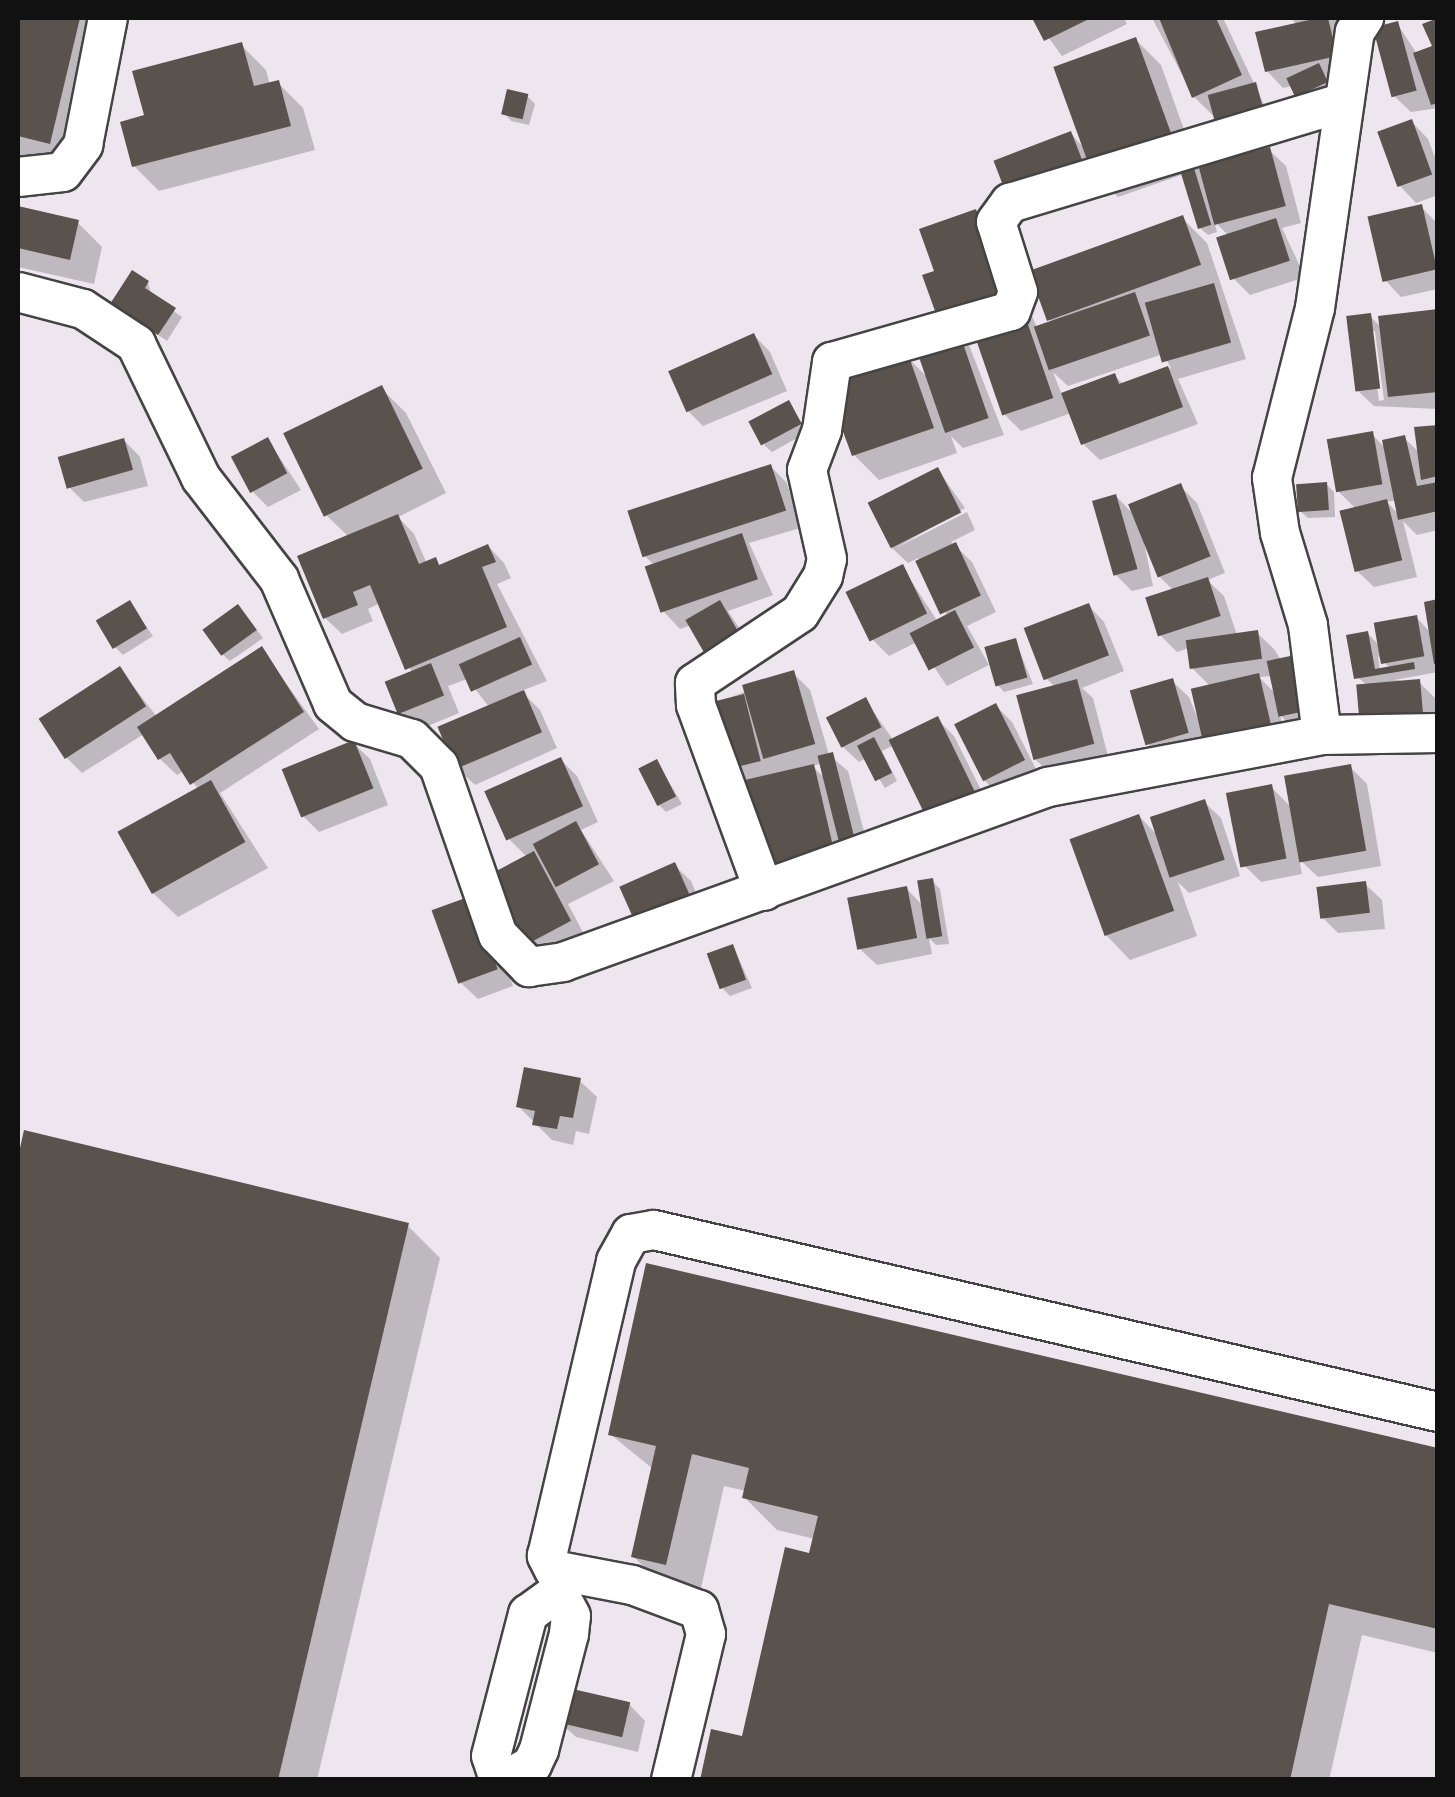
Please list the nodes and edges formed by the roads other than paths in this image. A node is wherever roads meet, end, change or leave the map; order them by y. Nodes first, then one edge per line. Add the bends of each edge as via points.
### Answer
1 (108, 18) edge
2 (1364, 18) edge
3 (1344, 102) junction
4 (18, 177) edge
5 (18, 292) edge
6 (1438, 733) edge
7 (1322, 735) junction
8 (764, 891) junction
9 (1438, 1412) edge
10 (560, 1582) junction
11 (503, 1780) edge
12 (671, 1780) edge

1 - 4 street via 83,145 63,172
2 - 3 street via 1355,32
3 - 7 street via 1315,308 1272,478 1280,533 1308,625
3 - 8 street via 1010,203 996,222 1018,292 1011,310 832,362 822,430 807,470 826,559 823,576 800,613 695,683 696,705
5 - 8 street via 83,309 136,344 201,478 279,579 333,704 356,722 412,739 439,766 498,935 518,960 529,967 562,962
6 - 7 street
7 - 8 street via 1048,787
9 - 10 street via 654,1230 631,1234 616,1262 547,1556
10 - 11 street via 571,1616 569,1634 539,1750 532,1765
10 - 12 street via 632,1584 698,1610 706,1634

